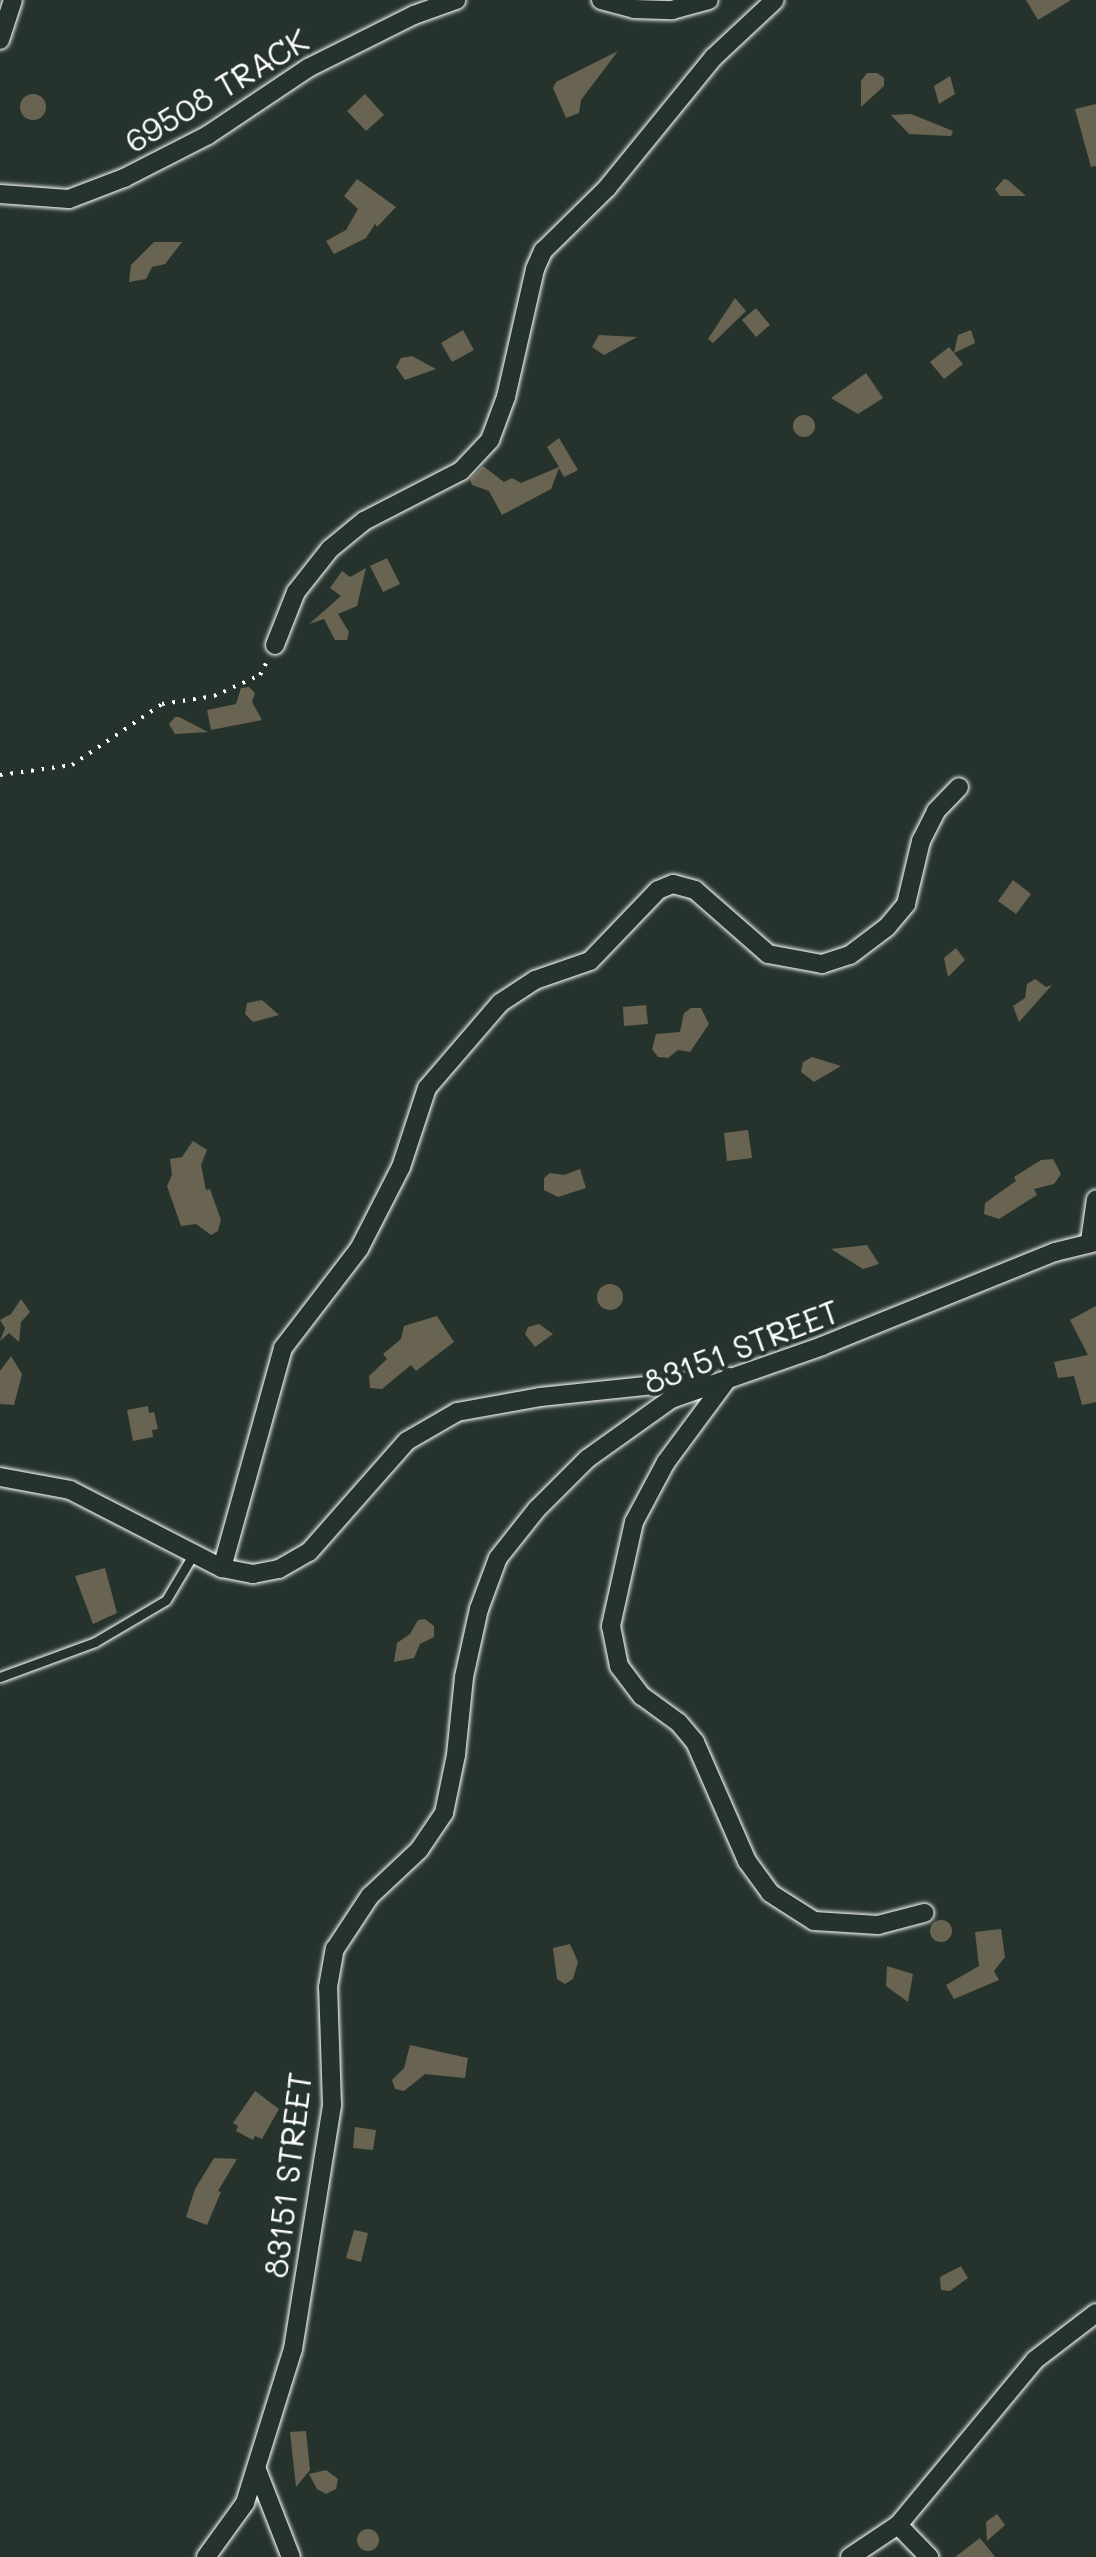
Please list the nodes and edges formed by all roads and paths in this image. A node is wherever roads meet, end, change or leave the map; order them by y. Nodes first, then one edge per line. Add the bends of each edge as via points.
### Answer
1 (13, 0) edge
2 (456, 0) edge
3 (601, 0) edge
4 (709, 0) edge
5 (774, 0) edge
6 (0, 40) edge
7 (0, 194) edge
8 (275, 645) joint
9 (0, 775) edge
10 (960, 787) dead end
11 (1096, 1199) edge
12 (1093, 1241) edge
13 (731, 1376) junction
14 (0, 1477) edge
15 (194, 1553) junction
16 (222, 1568) junction
17 (0, 1677) edge
18 (924, 1913) dead end
19 (1096, 2314) edge
20 (257, 2470) junction
21 (898, 2525) junction
22 (206, 2557) edge
23 (291, 2557) edge
24 (850, 2557) edge
25 (929, 2557) edge

1 - 6 street
2 - 7 street, 69508 TRACK via 308,68 137,173 69,199
3 - 4 street via 672,10
5 - 8 street via 714,57 606,188 543,251 490,440 461,471 364,521 330,549 296,592
8 - 9 path via 260,675 214,696 162,704 72,765
10 - 16 street via 936,811 921,841 906,904 850,955 822,964 768,954 695,890 673,884 658,890 590,961 534,980 500,1003 426,1088 401,1168 359,1249 283,1348
11 - 12 street
12 - 13 street, 83151 STREET
13 - 16 street via 457,1412 407,1441 294,1562 253,1574
13 - 18 street via 666,1462 634,1522 611,1626 619,1666 695,1742 747,1862 770,1893 814,1921 878,1925
13 - 20 street, 83151 STREET via 632,1423 536,1510 498,1558 464,1677 444,1813 419,1850 357,1913 335,1949 332,2105 293,2349
14 - 15 street via 70,1490
15 - 16 street
15 - 17 lane via 166,1600 95,1642
19 - 21 street via 1036,2360
20 - 22 street, 83151 STREET via 245,2504
20 - 23 street
21 - 24 street
21 - 25 street

